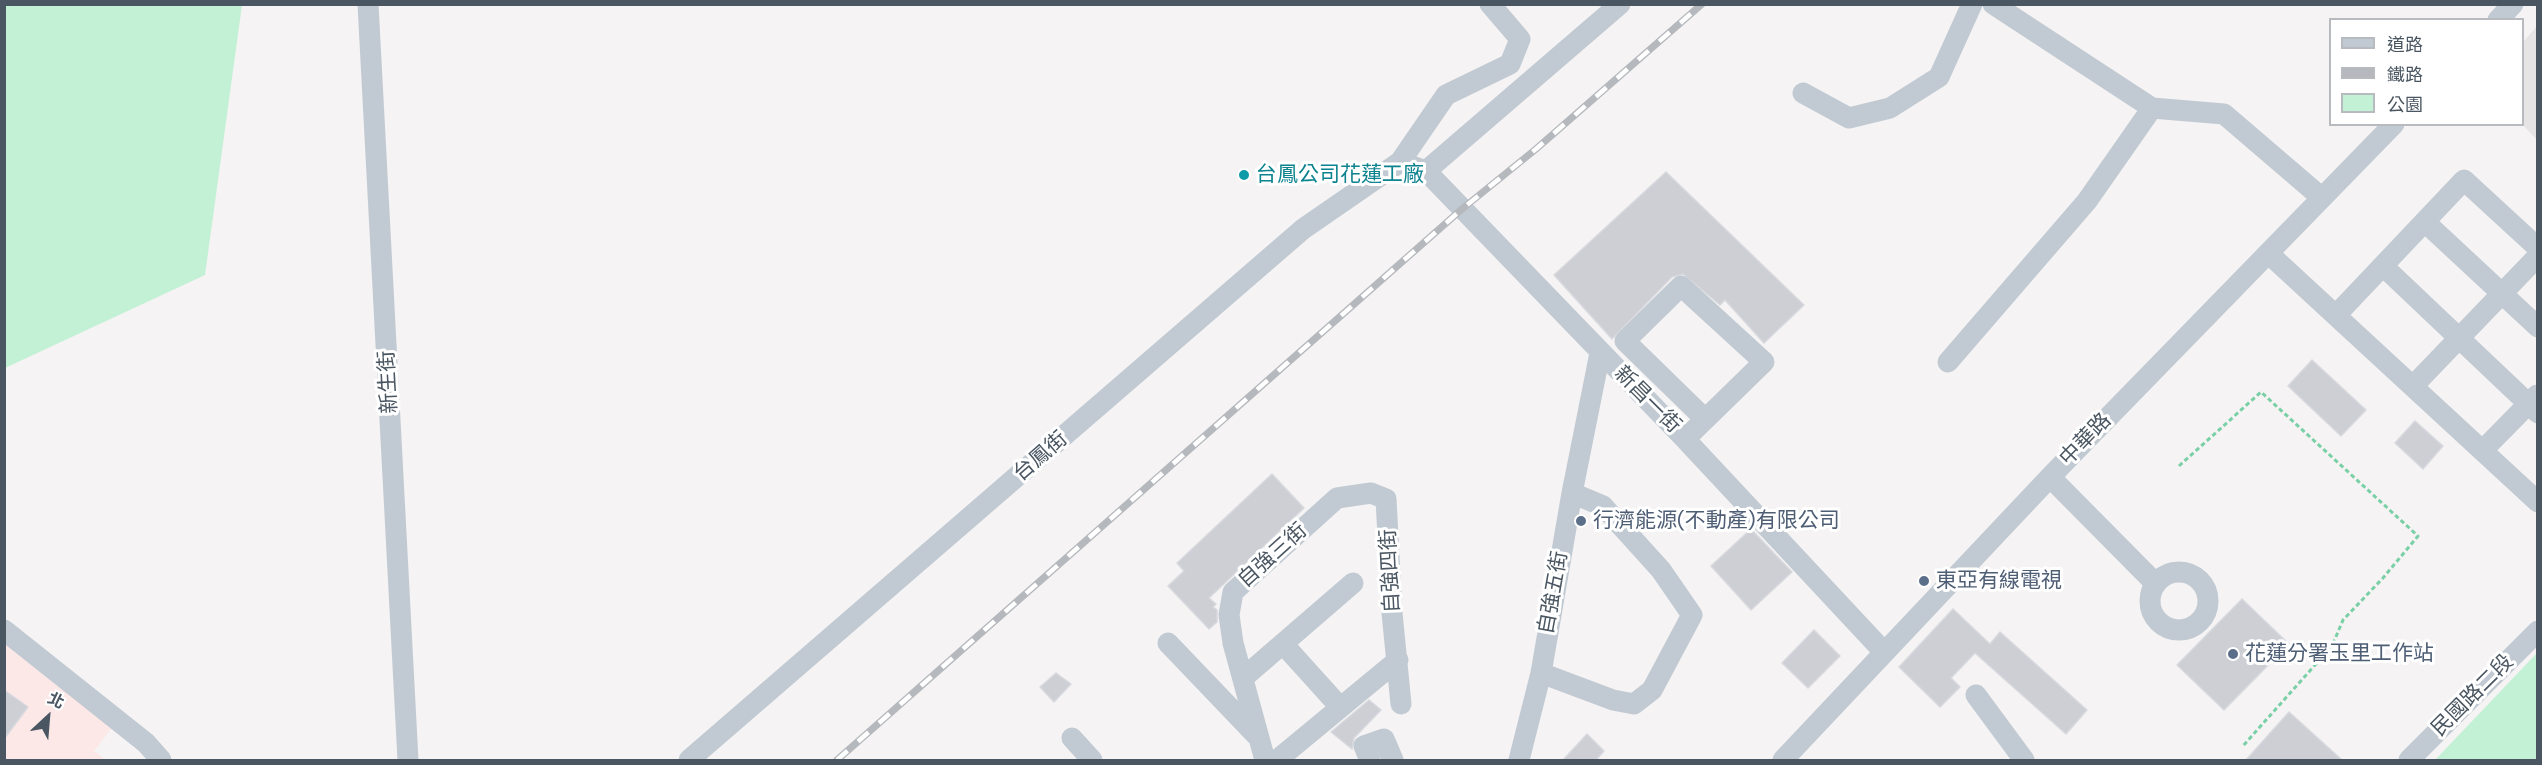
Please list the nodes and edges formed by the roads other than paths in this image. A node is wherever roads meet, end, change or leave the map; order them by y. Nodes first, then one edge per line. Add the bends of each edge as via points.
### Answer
1 (368, 4) edge
2 (1490, 4) edge
3 (1620, 4) edge
4 (1972, 4) edge
5 (1993, 4) edge
6 (2513, 4) edge
7 (2500, 18) edge
8 (1803, 93) dead end
9 (2152, 108) junction
10 (2392, 126) edge
11 (1400, 162) junction
12 (1426, 171) junction
13 (2322, 198) junction
14 (2425, 222) junction
15 (2538, 248) edge
16 (2268, 253) junction
17 (2538, 256) edge
18 (2383, 266) junction
19 (2502, 294) junction
20 (2337, 314) junction
21 (2538, 327) edge
22 (2459, 338) junction
23 (1600, 353) junction
24 (1948, 362) dead end
25 (2414, 385) junction
26 (2534, 404) edge
27 (1705, 419) junction
28 (1685, 439) junction
29 (2483, 450) junction
30 (2050, 477) junction
31 (1371, 493) joint
32 (1572, 493) junction
33 (2538, 502) edge
34 (1353, 583) dead end
35 (2156, 584) dead end
36 (4, 630) edge
37 (2538, 631) edge
38 (1168, 643) dead end
39 (1284, 645) junction
40 (1884, 652) junction
41 (1398, 660) junction
42 (1541, 673) junction
43 (1243, 678) junction
44 (1976, 695) dead end
45 (1401, 704) dead end
46 (1340, 707) junction
47 (1072, 738) dead end
48 (1259, 738) junction
49 (162, 760) edge
50 (408, 760) edge
51 (689, 760) edge
52 (1092, 760) edge
53 (1265, 760) edge
54 (1277, 760) edge
55 (1370, 760) edge
56 (1394, 760) edge
57 (1519, 760) edge
58 (1783, 760) edge
59 (2024, 760) edge
60 (2409, 760) edge

1 - 50 street, 新生街
2 - 11 street via 1520,39 1510,64 1446,95
3 - 12 street
4 - 8 street via 1939,77 1890,108 1849,118
5 - 9 street
6 - 7 street
9 - 13 street via 2224,114
9 - 24 street via 2087,201
10 - 13 street, 中華路
11 - 12 street, 新昌一街
11 - 51 street, 台鳳街 via 1304,229
12 - 23 street, 新昌一街
13 - 16 street, 中華路
14 - 15 street via 2464,180
14 - 18 street
14 - 19 street
16 - 20 street
16 - 30 street, 中華路
17 - 19 street
18 - 20 street
18 - 22 street
19 - 21 street
19 - 22 street
20 - 25 street
22 - 25 street
22 - 26 street
23 - 28 street, 新昌一街
23 - 32 street, 自強五街
25 - 29 street
26 - 29 street
27 - 27 street via 1764,362 1681,286 1625,341
27 - 28 street
28 - 40 street, 新昌一街
29 - 33 street
30 - 35 street
30 - 40 street, 中華路
31 - 41 street, 自強四街 via 1386,499
31 - 43 street, 自強三街 via 1337,498 1233,592 1229,615
32 - 42 street, 自強五街
32 - 42 street via 1604,506 1661,570 1692,615 1652,690 1634,704
34 - 39 street
36 - 49 street
37 - 60 street, 民國路二段
38 - 48 street
39 - 43 street
39 - 46 street
40 - 58 street, 中華路
41 - 45 street, 自強四街
41 - 46 street
42 - 57 street, 自強五街
43 - 48 street, 自強三街
44 - 59 street
46 - 54 street
47 - 52 street
48 - 53 street, 自強三街
55 - 56 street via 1364,746 1384,739

